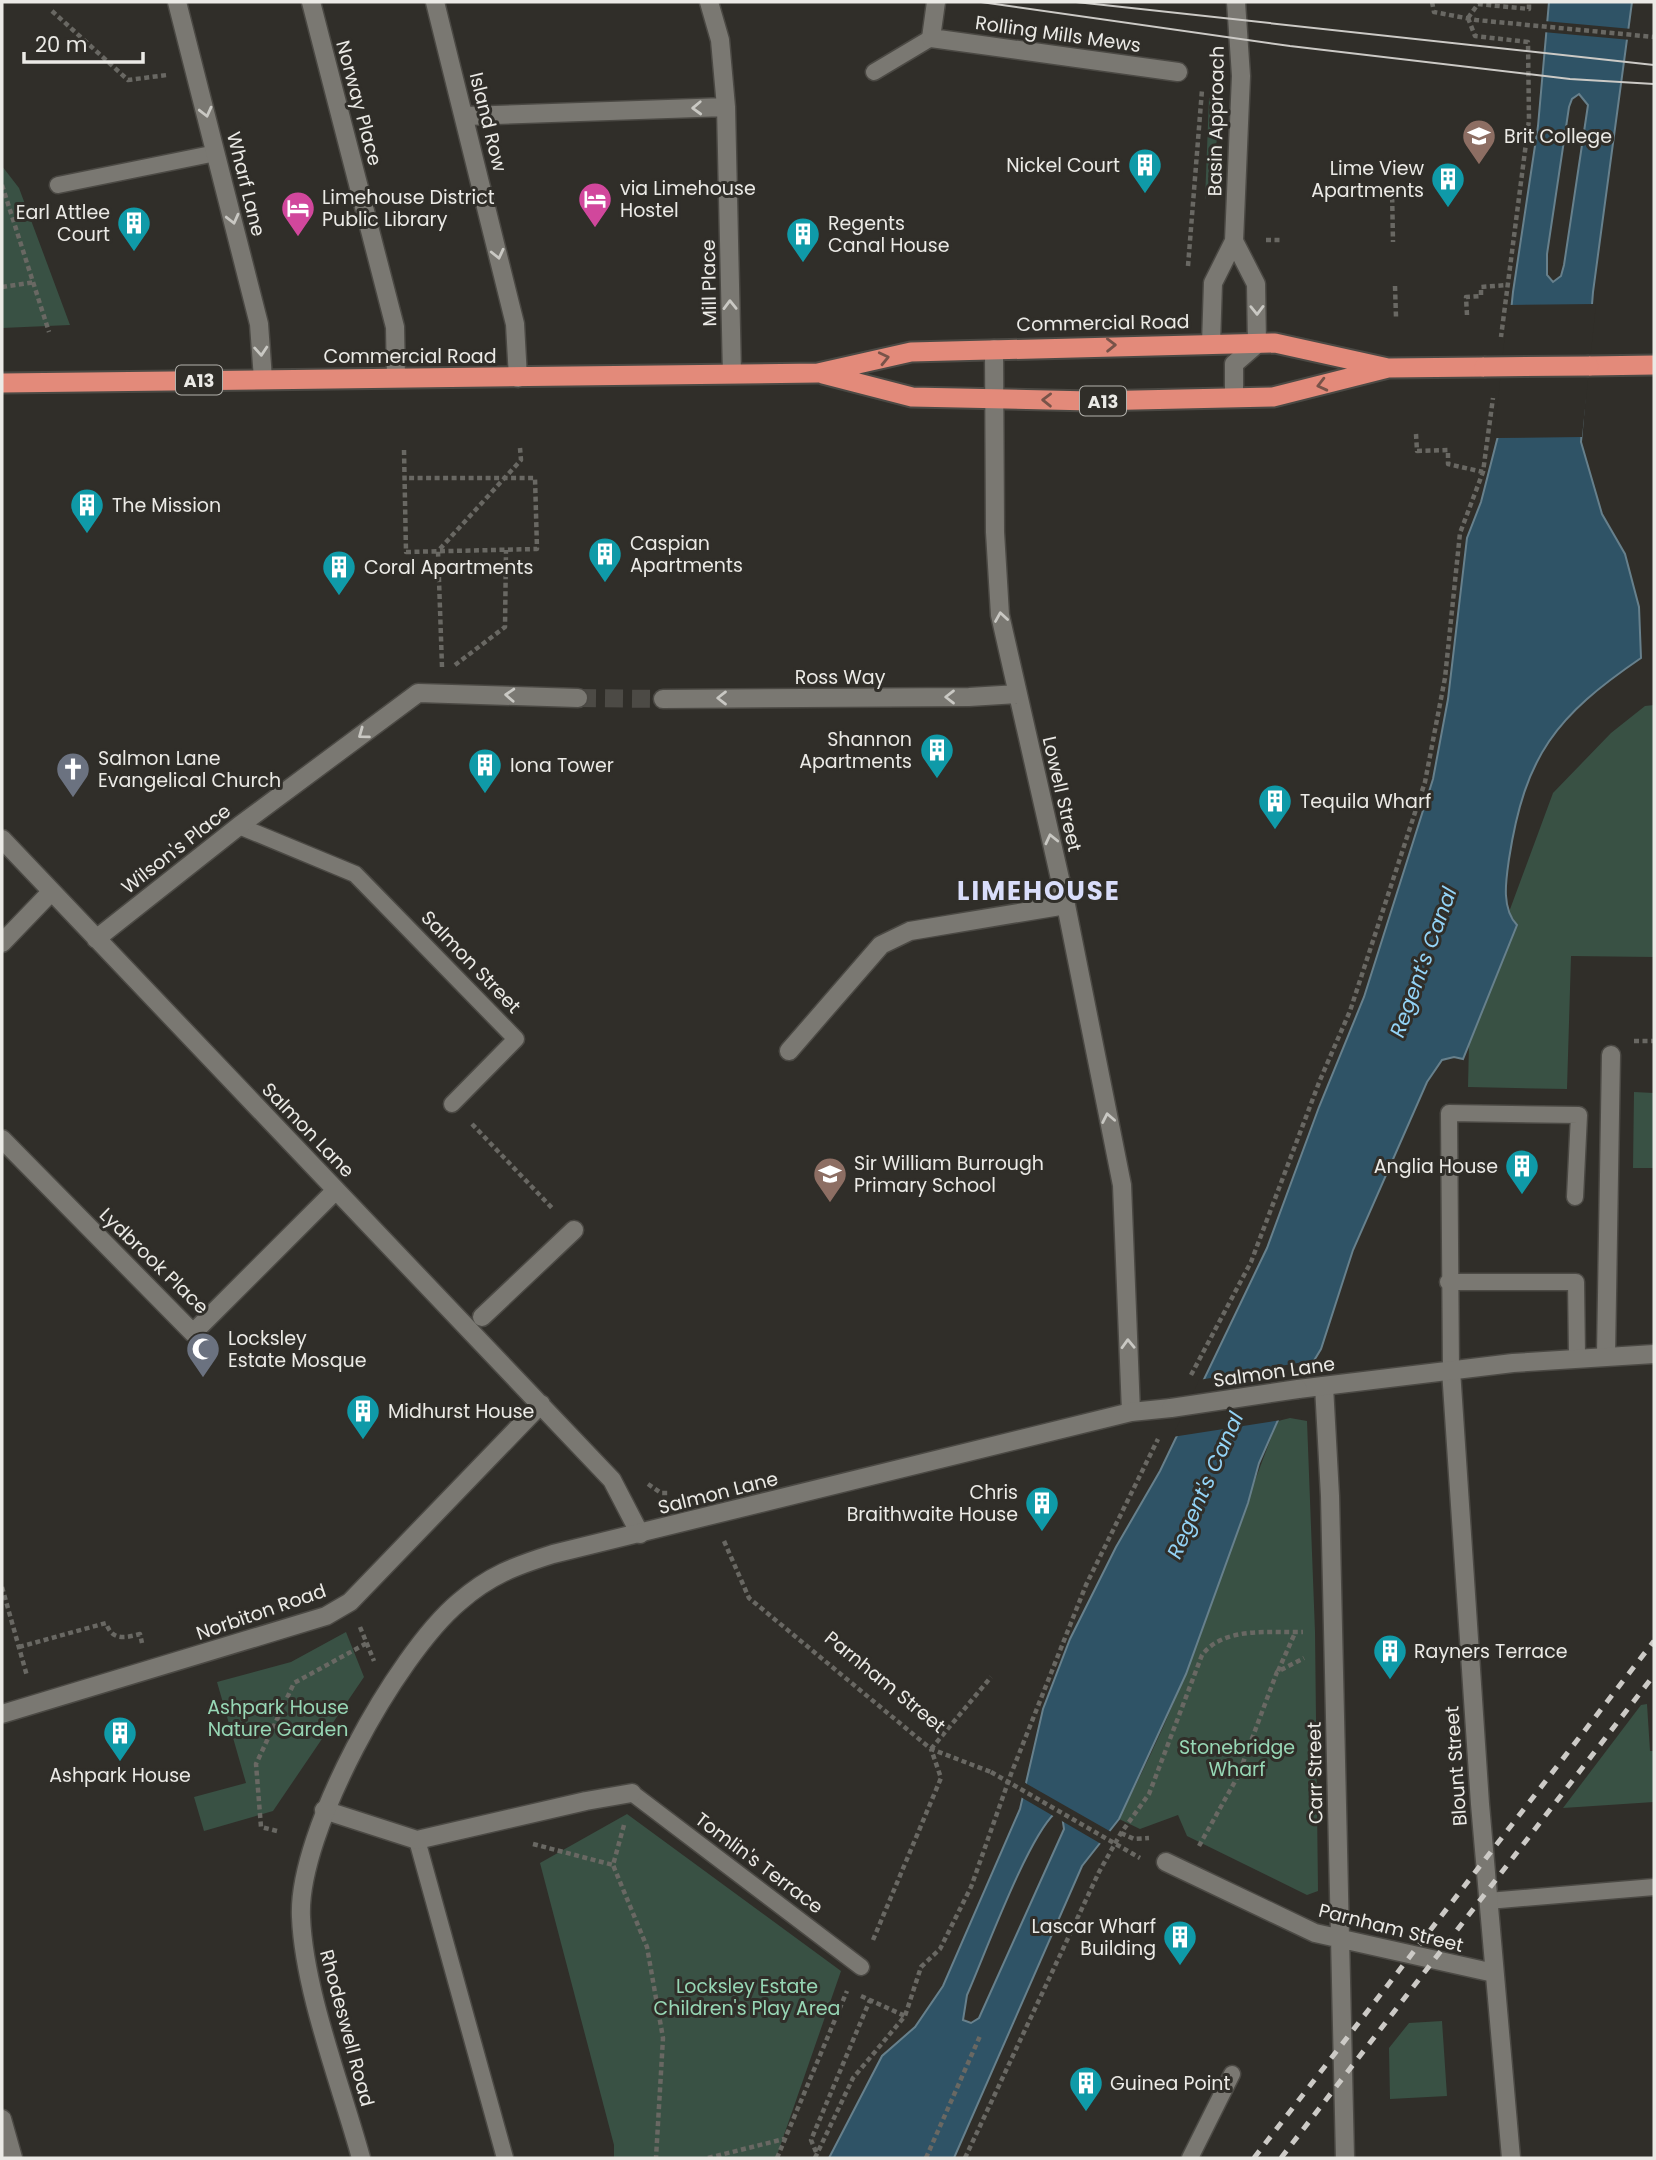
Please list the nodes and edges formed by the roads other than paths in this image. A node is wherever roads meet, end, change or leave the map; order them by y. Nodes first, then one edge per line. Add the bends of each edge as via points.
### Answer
1 (177, 2) edge
2 (311, 2) edge
3 (435, 2) edge
4 (709, 2) edge
5 (936, 2) edge
6 (1237, 2) edge
7 (931, 38) junction
8 (874, 72) dead end
9 (1178, 72) dead end
10 (726, 107) junction
11 (466, 116) junction
12 (216, 153) junction
13 (58, 185) dead end
14 (1234, 241) junction
15 (1211, 344) junction
16 (1257, 344) junction
17 (994, 349) junction
18 (1654, 365) edge
19 (1388, 368) junction
20 (818, 373) junction
21 (732, 374) junction
22 (396, 378) junction
23 (518, 378) junction
24 (263, 379) junction
25 (2, 383) edge
26 (1234, 398) junction
27 (994, 399) junction
28 (1018, 694) junction
29 (578, 698) tunnel mouth
30 (663, 699) tunnel mouth
31 (239, 826) junction
32 (2, 839) edge
33 (51, 892) junction
34 (1066, 905) junction
35 (96, 939) junction
36 (2, 943) edge
37 (789, 1051) dead end
38 (1611, 1055) dead end
39 (452, 1104) road end
40 (2, 1139) edge
41 (336, 1190) junction
42 (1576, 1197) dead end
43 (574, 1230) road end
44 (1448, 1282) junction
45 (482, 1317) dead end
46 (1654, 1354) edge
47 (1606, 1355) junction
48 (1577, 1356) junction
49 (1451, 1370) junction
50 (1324, 1386) junction
51 (541, 1404) junction
52 (1131, 1412) junction
53 (640, 1534) junction
54 (2, 1714) edge
55 (632, 1793) joint
56 (324, 1810) junction
57 (417, 1840) junction
58 (1166, 1862) dead end
59 (1654, 1887) edge
60 (1488, 1901) junction
61 (1338, 1939) junction
62 (861, 1967) dead end
63 (1494, 1973) junction
64 (1232, 2074) dead end
65 (2, 2119) edge
66 (13, 2158) edge
67 (362, 2158) edge
68 (505, 2158) edge
69 (1190, 2158) edge
70 (1345, 2158) edge
71 (1511, 2158) edge

1 -> 12 street, Wharf Lane
2 - 22 street, Norway Place via 395,327
3 - 11 street, Island Row
4 - 10 street, Mill Place via 720,40
5 - 7 street
6 - 14 street, Basin Approach via 1241,76
7 - 8 lane
7 - 9 street, Rolling Mills Mews
10 -> 11 street
21 -> 10 street, Mill Place
11 -> 23 street, Island Row via 515,324
12 - 13 lane
12 -> 24 street, Wharf Lane via 259,324
14 - 15 street, Basin Approach via 1213,284
14 -> 16 street, Basin Approach via 1256,284
15 - 16 highway, Commercial Road / A13
17 -> 15 highway, Commercial Road / A13
16 - 19 highway, Commercial Road / A13 via 1275,343
16 - 26 street via 1234,364
20 -> 17 highway, Commercial Road / A13 via 911,352
17 - 27 street, Lowell Street
18 - 19 highway, Commercial Road / A13, bridge
19 -> 26 highway, Commercial Road / A13 via 1277,397
20 - 21 highway, Commercial Road / A13
20 - 27 highway, Commercial Road / A13 via 912,397
21 - 23 highway, Commercial Road / A13
22 - 23 highway, Commercial Road / A13
22 - 24 highway, Commercial Road / A13
24 - 25 highway, Commercial Road / A13
26 -> 27 highway, Commercial Road / A13
28 -> 27 street, Lowell Street via 1000,615
28 -> 30 street, Ross Way
34 -> 28 street, Lowell Street
29 -> 31 street, Wilson's Place via 418,693
31 - 35 street, Wilson's Place
31 - 39 lane, Salmon Street via 355,874 516,1039
32 - 33 street, Salmon Lane
33 - 35 street, Salmon Lane
33 - 36 street
34 - 37 street via 910,931 881,945
52 -> 34 street, Lowell Street via 1122,1185
35 - 41 street, Salmon Lane
38 - 47 street
40 - 41 street, Lydbrook Place via 193,1333
41 - 51 street, Salmon Lane
42 - 44 lane via 1579,1115 1449,1112
43 - 45 street
44 - 48 lane via 1576,1282
44 - 49 lane
46 - 47 street, Salmon Lane
47 - 48 street, Salmon Lane
48 - 49 street, Salmon Lane
49 - 50 street, Salmon Lane
49 - 60 street, Blount Street
50 - 52 street, Salmon Lane, bridge
50 - 61 street, Carr Street
51 - 53 street, Salmon Lane via 612,1480
51 - 54 street, Norbiton Road via 350,1602 326,1616
52 - 53 street, Salmon Lane
53 - 56 street, Rhodeswell Road via 503,1570 458,1602 411,1655
55 - 57 street
55 - 62 lane, Tomlin's Terrace
56 - 57 street
56 - 67 street, Rhodeswell Road via 303,1880 304,1958
57 - 68 lane
58 - 61 street, Parnham Street via 1315,1933
59 - 60 lane
60 - 63 street, Blount Street
61 - 63 street, Parnham Street
61 - 70 street, Carr Street
63 - 71 street, Blount Street
64 - 69 lane
65 - 66 street

